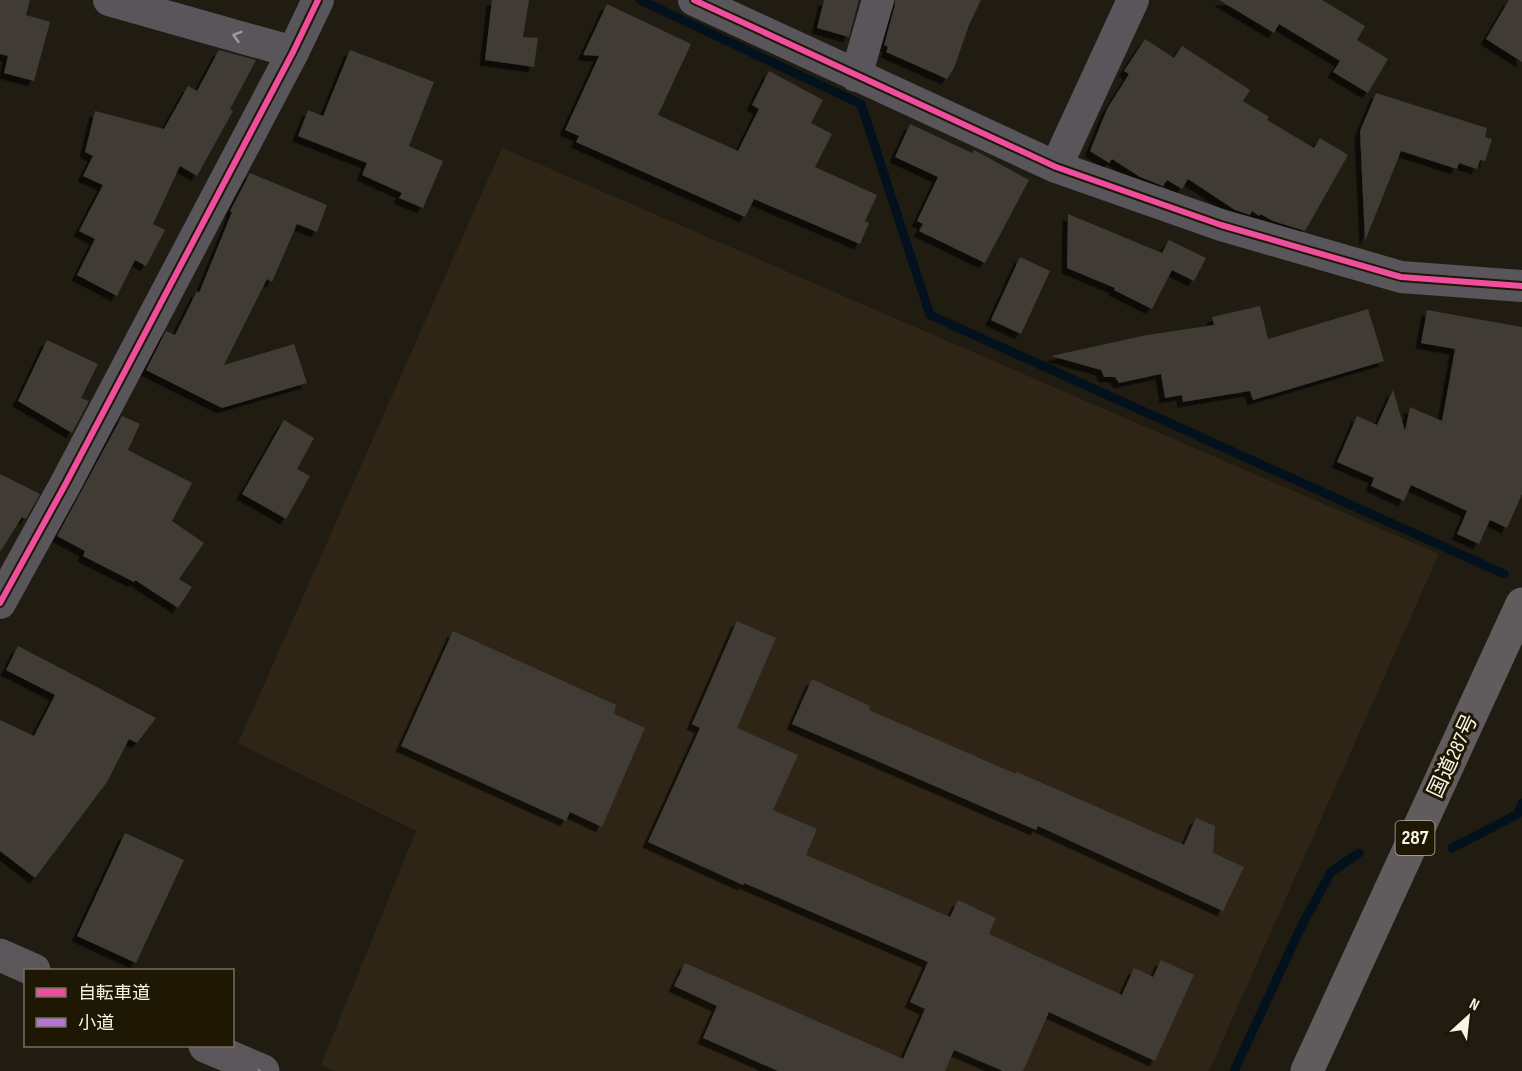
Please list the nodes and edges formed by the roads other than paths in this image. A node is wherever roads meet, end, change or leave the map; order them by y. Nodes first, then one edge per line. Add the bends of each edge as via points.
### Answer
1 (109, 0) edge
2 (318, 0) edge
3 (694, 0) edge
4 (878, 0) edge
5 (1133, 0) edge
6 (729, 8) edge
7 (293, 52) junction
8 (856, 76) junction
9 (1056, 167) junction
10 (1522, 286) edge
11 (0, 603) edge
12 (1522, 604) edge
13 (0, 955) edge
14 (32, 969) edge
15 (207, 1047) edge
16 (263, 1071) edge
17 (1308, 1071) edge

7 -> 1 street
2 - 7 street
3 - 6 street
4 - 8 street
5 - 9 street
6 - 8 street
7 - 11 street
8 - 9 street
9 - 10 street via 1221,225 1401,277
12 - 17 highway, 国道287号 / 287
13 - 14 main road
15 - 16 main road

